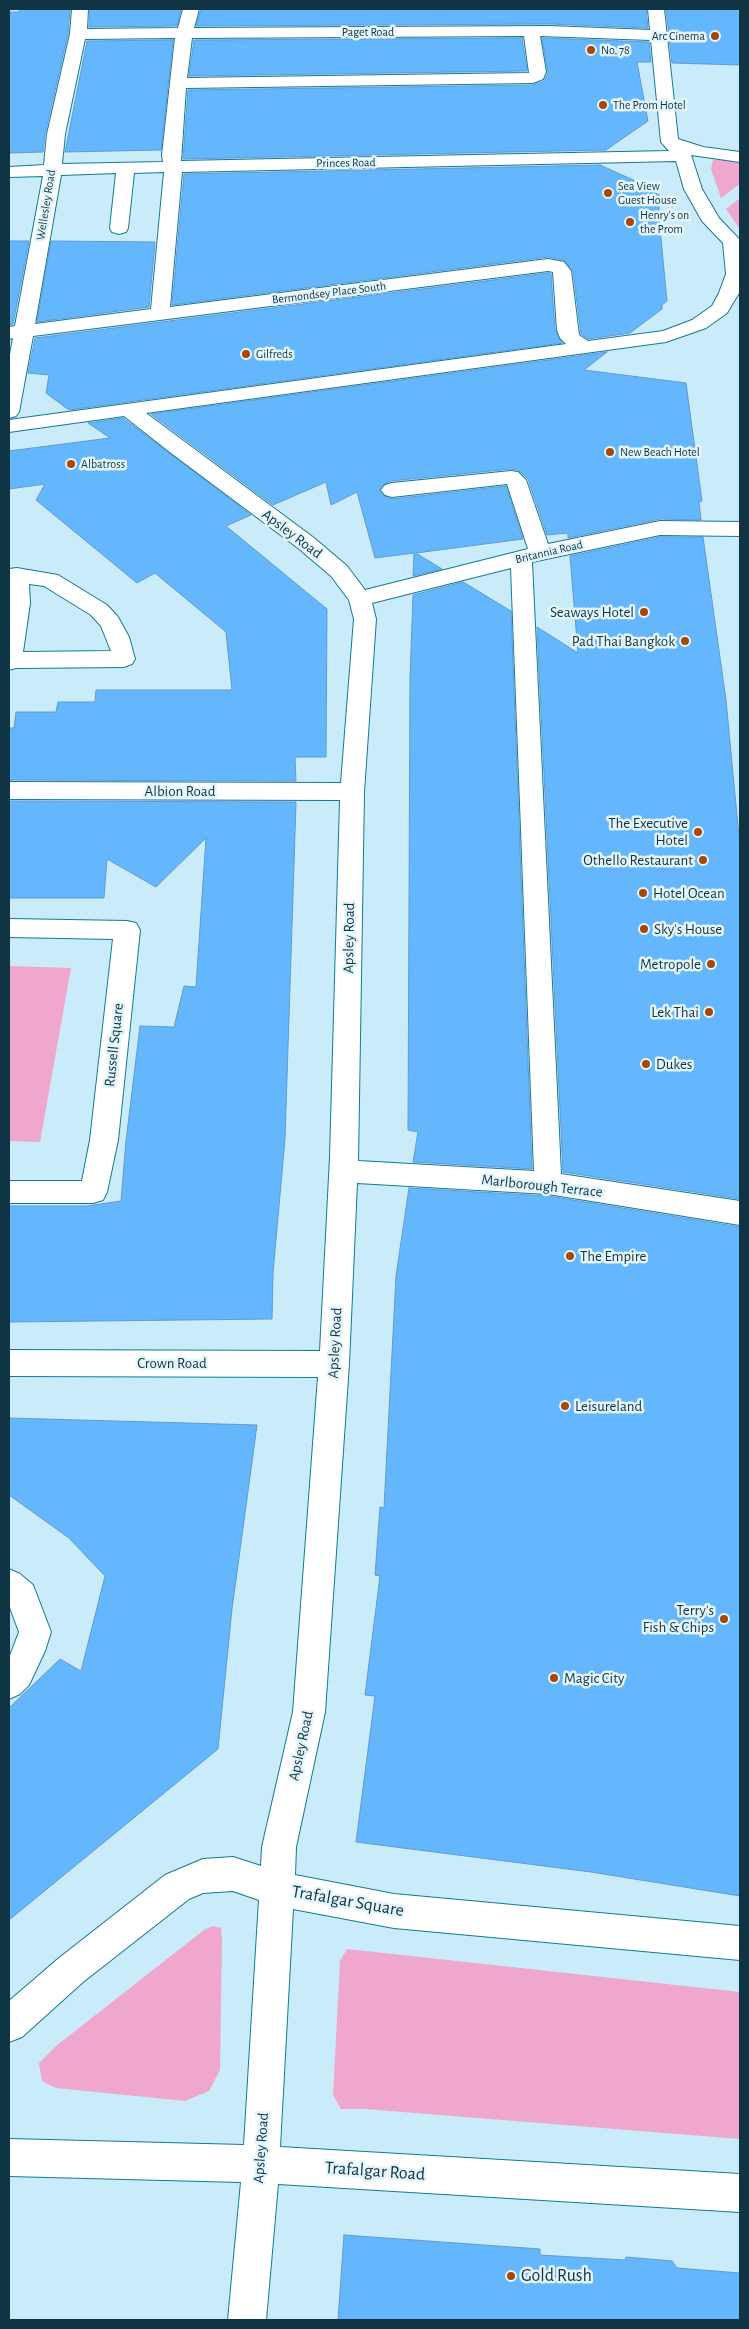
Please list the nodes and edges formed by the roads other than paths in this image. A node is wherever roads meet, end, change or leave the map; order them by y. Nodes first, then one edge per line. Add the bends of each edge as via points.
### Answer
1 (80, 9) edge
2 (191, 9) edge
3 (656, 9) edge
4 (531, 31) junction
5 (186, 33) junction
6 (78, 34) junction
7 (658, 35) junction
8 (180, 83) junction
9 (670, 142) junction
10 (683, 156) junction
11 (740, 157) edge
12 (173, 167) junction
13 (126, 168) junction
14 (53, 169) junction
15 (9, 172) edge
16 (119, 228) dead end
17 (738, 247) edge
18 (160, 316) junction
19 (17, 332) edge
20 (585, 347) junction
21 (10, 406) edge
22 (129, 410) junction
23 (9, 426) edge
24 (392, 490) dead end
25 (740, 529) edge
26 (530, 556) junction
27 (13, 576) edge
28 (360, 599) junction
29 (10, 661) edge
30 (9, 790) edge
31 (352, 792) junction
32 (9, 928) edge
33 (342, 1171) junction
34 (548, 1183) junction
35 (9, 1192) edge
36 (740, 1213) edge
37 (9, 1363) edge
38 (334, 1364) junction
39 (9, 1584) edge
40 (9, 1683) edge
41 (276, 1889) junction
42 (740, 1943) edge
43 (9, 2024) edge
44 (9, 2158) edge
45 (261, 2164) junction
46 (740, 2193) edge
47 (247, 2320) edge

1 - 6 street, Wellesley Road
2 - 5 street
3 - 7 street
4 - 5 street, Paget Road
4 - 7 street, Paget Road via 549,23
4 - 8 street via 538,72 533,78
5 - 6 street, Paget Road
5 - 8 street via 182,43
6 - 14 street, Wellesley Road via 56,134
7 - 9 street
8 - 12 street via 171,155
9 - 10 street
9 - 11 street via 700,152
10 - 12 street, Princes Road
10 - 17 street via 693,189 711,222
12 - 13 street, Princes Road
12 - 18 street
13 - 14 street, Princes Road
13 - 16 street
14 - 15 street, Princes Road
14 - 19 street, Wellesley Road
17 - 20 street via 730,293 720,309 699,324 666,336
18 - 19 street, Bermondsey Place South
18 - 20 street, Bermondsey Place South via 548,264 562,271 570,338
19 - 21 street, Wellesley Road
20 - 22 street
22 - 23 street
22 - 28 street, Apsley Road via 339,571
24 - 26 street via 511,477 516,480
25 - 26 street, Britannia Road via 660,528
26 - 28 street, Britannia Road
26 - 34 street
27 - 29 street via 19,603
27 - 29 street via 50,580 98,610 110,622 124,659
28 - 31 street, Apsley Road via 365,619
30 - 31 street, Albion Road
31 - 33 street, Apsley Road
32 - 35 street, Russell Square via 127,930 104,1140 93,1192
33 - 34 street, Marlborough Terrace
33 - 38 street, Apsley Road
34 - 36 street, Marlborough Terrace
37 - 38 street, Crown Road
38 - 41 street, Apsley Road via 309,1712 280,1847
39 - 40 street via 22,1596 35,1632 18,1674
41 - 42 street, Trafalgar Square via 394,1911
41 - 43 street, Trafalgar Square via 233,1874 203,1876 177,1887 71,1970
41 - 45 street, Apsley Road
44 - 45 street, Trafalgar Road
45 - 46 street, Trafalgar Road
45 - 47 street, Apsley Road

